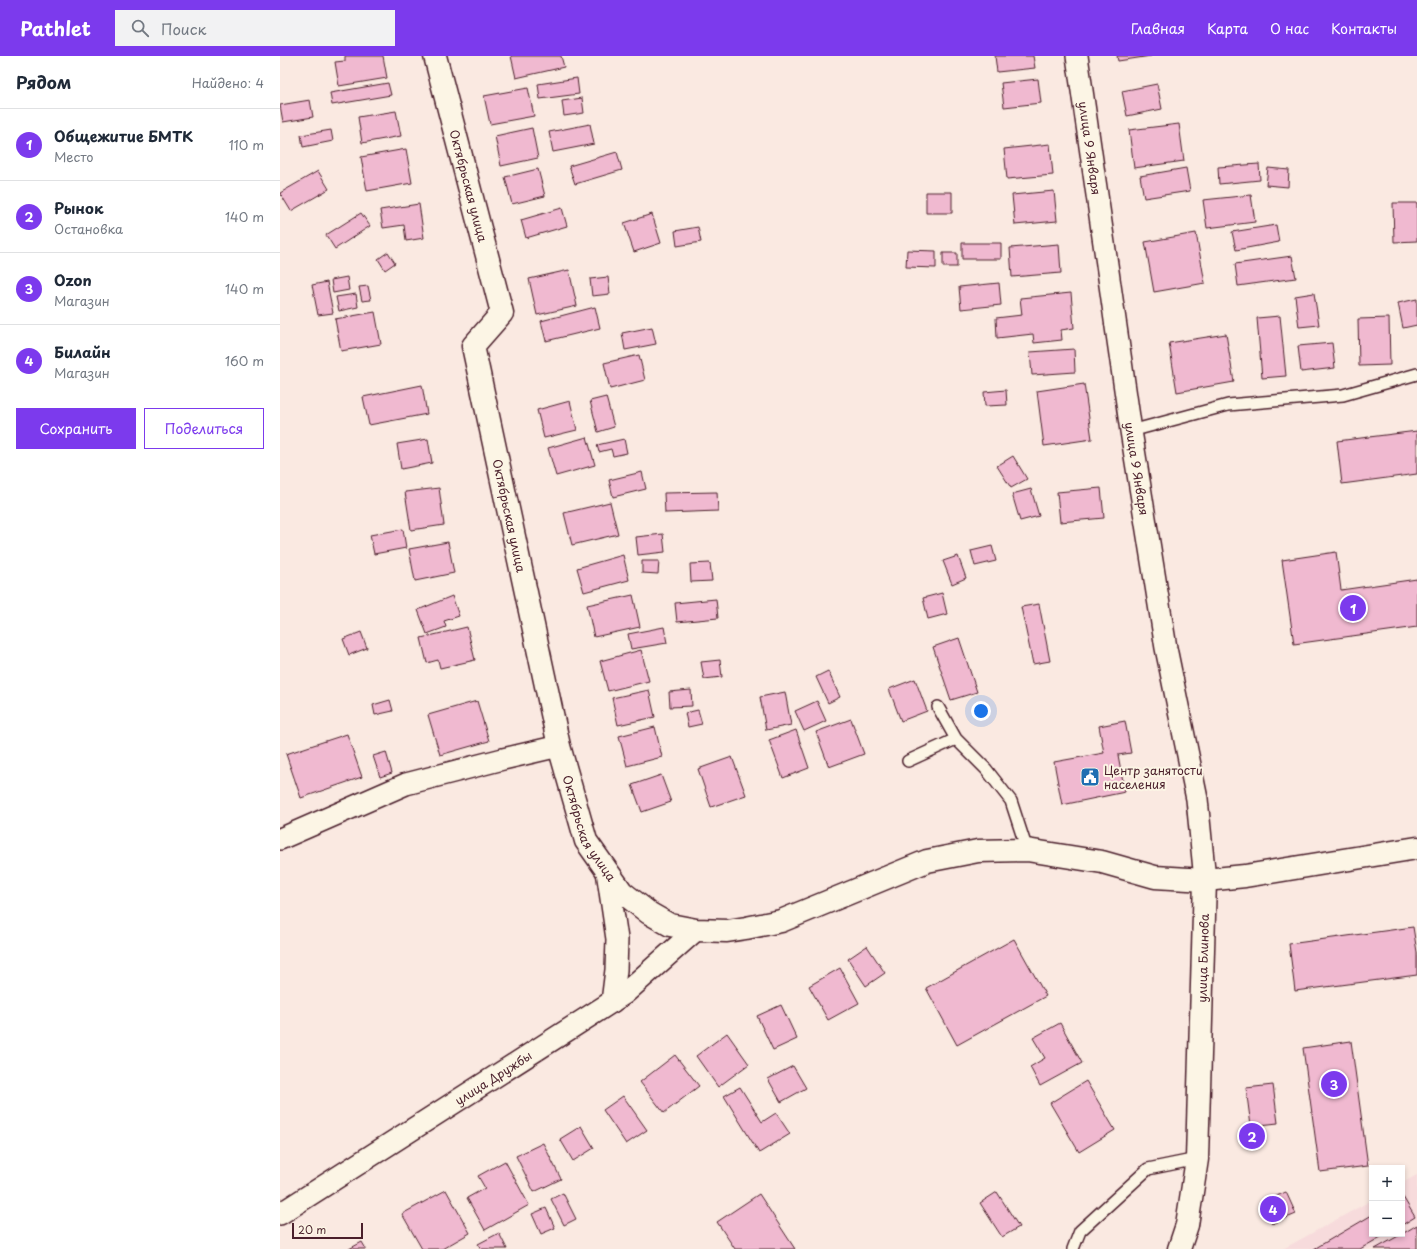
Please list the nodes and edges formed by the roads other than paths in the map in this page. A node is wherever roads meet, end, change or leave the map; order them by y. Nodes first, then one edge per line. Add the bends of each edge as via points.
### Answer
1 (434, 56) edge
2 (1077, 56) edge
3 (1417, 374) edge
4 (1131, 431) junction
5 (938, 707) dead end
6 (956, 739) junction
7 (559, 746) junction
8 (908, 761) dead end
9 (280, 839) edge
10 (1417, 848) edge
11 (1027, 850) junction
12 (607, 871) junction
13 (1205, 880) junction
14 (696, 930) junction
15 (612, 1002) junction
16 (1197, 1159) junction
17 (280, 1214) edge
18 (1073, 1249) edge
19 (1179, 1249) edge

1 - 7 main road, Октябрьская улица via 502,313 473,346
2 - 4 street, улица 9 Января
3 - 4 lane via 1343,395 1228,405
4 - 13 street, улица 9 Января via 1166,648 1197,799
5 - 6 lane
6 - 8 lane
6 - 11 lane via 986,769 1011,801
7 - 9 street via 406,784
7 - 12 main road, Октябрьская улица via 586,841
10 - 13 main road via 1245,876
11 - 13 main road, Октябрьская улица via 1102,862 1155,877
11 - 14 main road, Октябрьская улица via 978,851 927,861 781,921 727,931
12 - 14 main road, Октябрьская улица via 622,892 649,914 670,925
12 - 15 street via 617,939
13 - 16 main road, улица Блинова
14 - 15 street, улица Дружбы
15 - 17 street, улица Дружбы
16 - 18 lane via 1148,1169 1080,1231
16 - 19 main road, улица Блинова via 1187,1225

